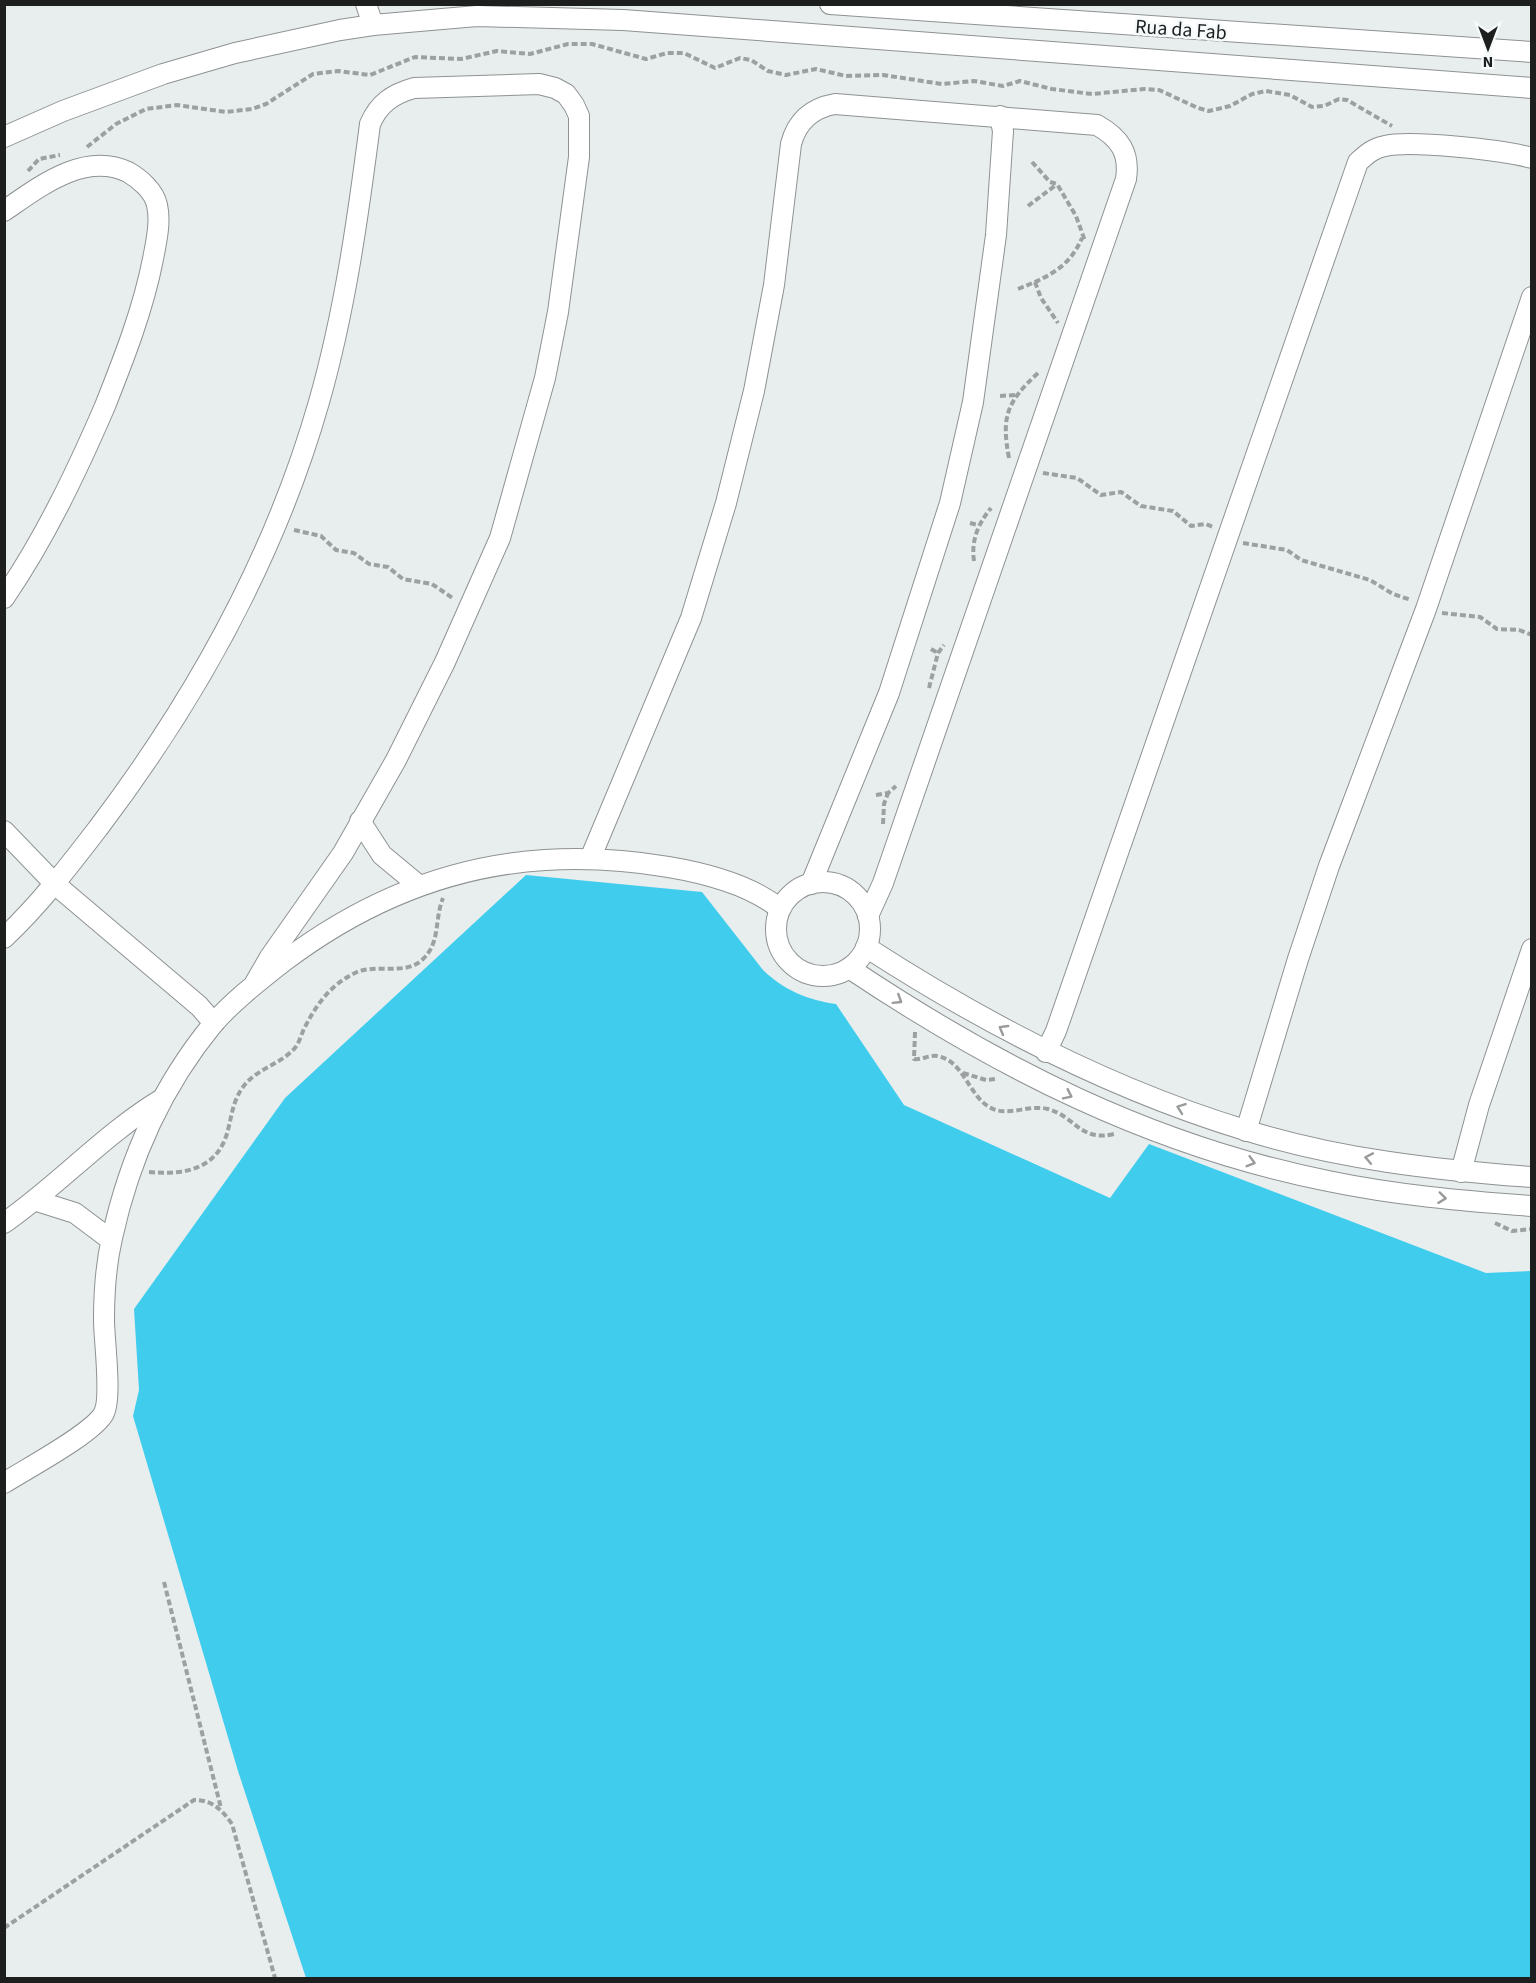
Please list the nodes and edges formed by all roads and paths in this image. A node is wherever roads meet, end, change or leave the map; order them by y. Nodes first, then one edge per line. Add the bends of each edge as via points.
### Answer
1 (366, 4) edge
2 (830, 4) edge
3 (373, 25) junction
4 (1532, 52) edge
5 (1532, 88) edge
6 (1000, 116) junction
7 (4, 137) edge
8 (1415, 146) junction
9 (83, 150) dead end
10 (64, 154) dead end
11 (1532, 158) edge
12 (1032, 162) dead end
13 (25, 179) dead end
14 (1057, 184) junction
15 (1028, 206) dead end
16 (4, 211) edge
17 (1082, 238) junction
18 (1088, 244) dead end
19 (1035, 282) junction
20 (1018, 289) dead end
21 (1532, 297) edge
22 (1065, 329) dead end
23 (1015, 395) dead end
24 (1000, 396) dead end
25 (276, 523) junction
26 (970, 523) dead end
27 (978, 525) dead end
28 (4, 598) edge
29 (470, 603) junction
30 (931, 650) dead end
31 (938, 653) dead end
32 (360, 821) junction
33 (4, 831) edge
34 (590, 859) junction
35 (457, 874) junction
36 (811, 884) junction
37 (56, 885) junction
38 (417, 885) junction
39 (780, 909) junction
40 (868, 916) junction
41 (4, 938) edge
42 (866, 947) junction
43 (1532, 949) edge
44 (849, 968) junction
45 (255, 983) junction
46 (915, 1011) junction
47 (214, 1023) junction
48 (1046, 1052) junction
49 (1010, 1067) junction
50 (960, 1072) junction
51 (162, 1099) junction
52 (1137, 1124) junction
53 (1246, 1131) junction
54 (131, 1170) junction
55 (1461, 1172) junction
56 (1532, 1177) edge
57 (37, 1201) junction
58 (1532, 1206) edge
59 (4, 1223) edge
60 (111, 1240) junction
61 (4, 1483) edge
62 (164, 1582) dead end
63 (221, 1808) junction
64 (4, 1928) edge
65 (275, 1978) edge

1 - 3 street
2 - 4 street, Rua da Fab
3 - 5 street via 477,16 623,20
3 - 7 street via 235,53 173,71
6 - 34 street via 835,104 821,106 799,123 791,144 774,285 754,391 726,503 691,618
6 - 36 street via 1004,131 996,235 973,402 951,503 889,693
6 - 40 street via 1097,125 1125,149 1126,179 1027,472
8 - 9 path via 1390,125 1339,99 1312,107 1290,95 1266,91 1209,111 1160,90 1092,94 1020,81 1003,86 974,81 942,84 883,75 846,76 816,69 786,75 740,58 715,68 684,53 646,59 608,47 568,44 530,54 506,50 461,59 415,57 370,75 325,72 301,80 266,104 238,112 177,105 154,108 123,120
8 - 11 street
8 - 48 street via 1382,146 1358,162
10 - 13 path via 39,159 31,165
12 - 14 path via 1050,182
14 - 15 path
14 - 17 path via 1076,216
16 - 28 street via 60,176 85,166 104,165 120,169 150,191 158,219 149,277 115,380 53,519
17 - 18 path
17 - 19 path via 1074,256
19 - 20 path
19 - 22 path via 1041,298
21 - 53 street via 1426,609 1329,866
23 - 24 path
25 - 29 path via 321,536 336,550 354,553 369,564 388,567 403,579 432,584 444,594
25 - 29 street via 319,403 338,329 361,206 370,123 376,111 397,93 414,88 539,84 555,88 574,105 581,131 558,312 532,426 500,538
25 - 37 street via 202,672 137,776
26 - 27 path
29 - 32 street via 412,729
30 - 31 path
32 - 38 street via 382,855
32 - 45 street
33 - 37 street
34 - 35 street via 521,861
34 - 39 street via 633,861 679,870 739,887
35 - 38 street
35 - 54 path via 437,913 433,948 420,962 407,968 358,971 339,982 316,1004 296,1048 243,1087 231,1108 222,1146 210,1159 192,1171 174,1174
36 - 39 street via 788,898
36 - 40 street via 844,887 861,902
37 - 41 street
37 - 47 street
38 - 45 street via 342,920
39 - 44 street via 777,939 793,964 820,976
40 - 42 street via 870,932
42 - 44 street
48 -> 42 street
43 - 55 street via 1479,1105
44 -> 46 street
45 - 47 street
46 - 49 street
46 - 50 path via 914,1059 937,1056
47 - 51 street
53 -> 48 street
49 - 50 path via 996,1079
49 -> 52 street
50 - 52 path via 980,1100 1001,1111 1056,1111 1094,1136 1122,1132
51 - 54 street
51 - 57 street via 120,1126
52 -> 58 street via 1186,1143 1328,1181 1459,1201
55 -> 53 street via 1335,1152
54 - 60 street
55 - 56 street
57 - 59 street
57 - 60 street via 75,1214
60 - 61 street via 104,1317 104,1414 89,1428
62 - 63 path
63 - 64 path via 194,1800
63 - 65 path via 232,1824

